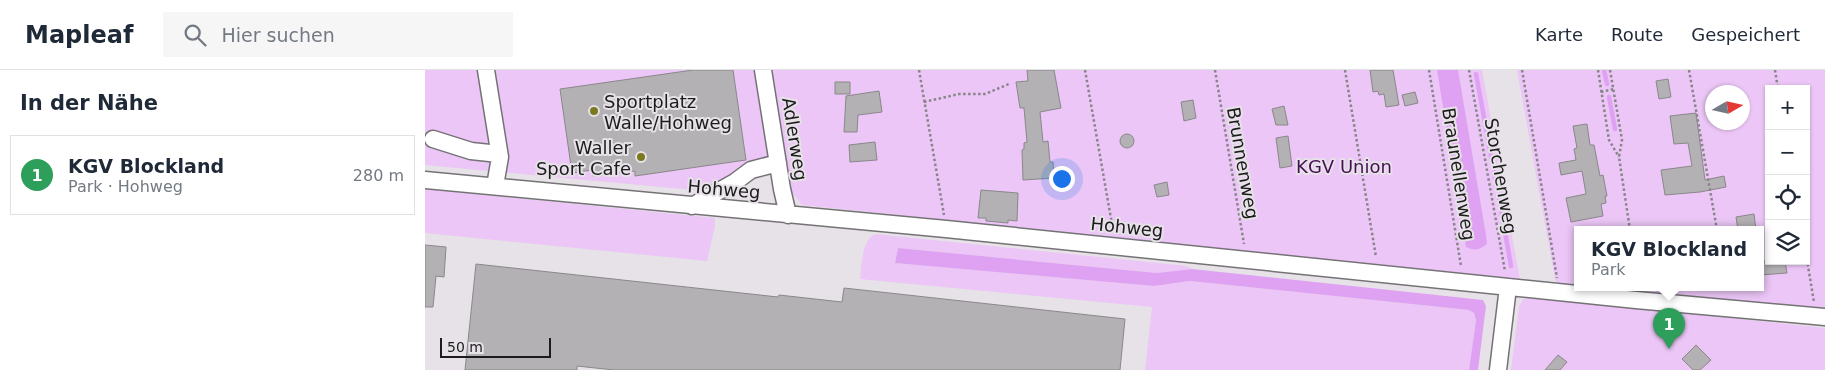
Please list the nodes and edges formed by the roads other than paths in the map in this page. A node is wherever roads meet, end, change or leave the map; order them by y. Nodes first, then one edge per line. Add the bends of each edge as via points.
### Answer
1 (486, 70) edge
2 (763, 70) edge
3 (433, 139) dead end
4 (499, 154) junction
5 (778, 163) junction
6 (425, 180) edge
7 (495, 186) junction
8 (693, 206) junction
9 (788, 215) junction
10 (1508, 287) junction
11 (1821, 316) edge
12 (1498, 370) edge

1 - 4 street
2 - 5 street, Adlerweg
3 - 4 street via 471,151
4 - 7 street
5 - 8 street via 751,170
5 - 9 street, Adlerweg
6 - 7 street, Hohweg
7 - 8 street, Hohweg
8 - 9 street, Hohweg
9 - 10 street, Hohweg
10 - 11 street, Hohweg
10 - 12 street

